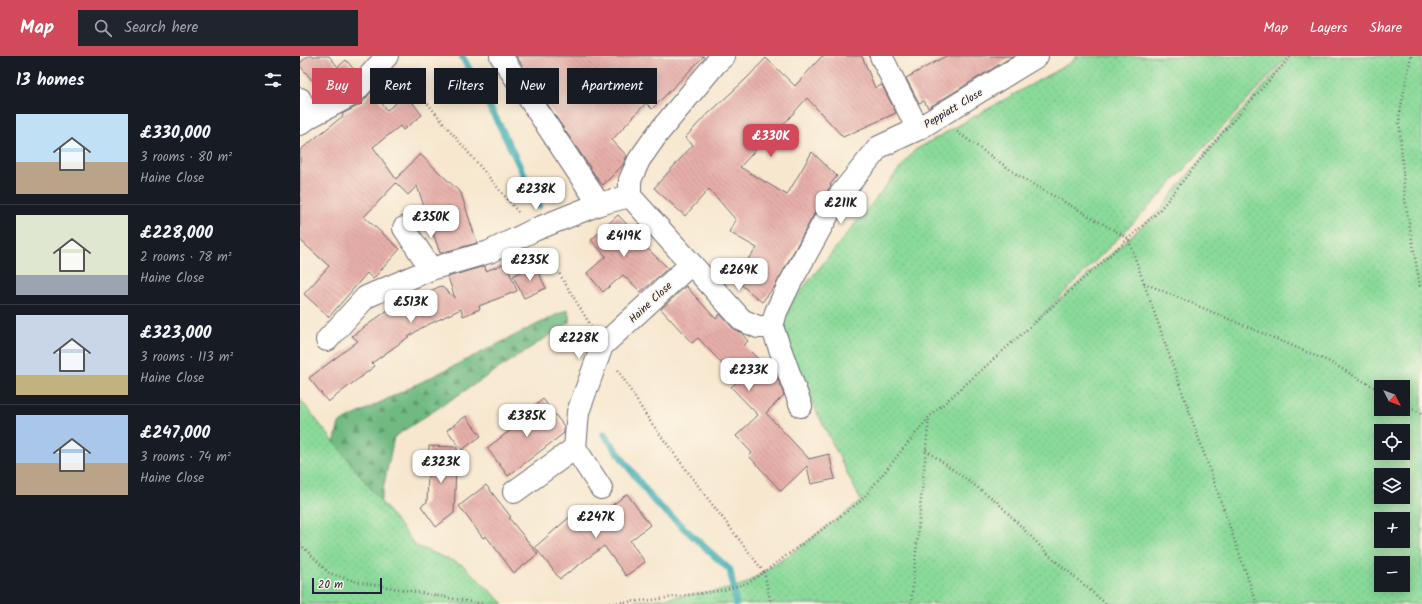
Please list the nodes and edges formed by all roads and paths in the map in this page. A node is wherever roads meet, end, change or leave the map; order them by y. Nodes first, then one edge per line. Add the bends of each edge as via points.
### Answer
1 (387, 56) edge
2 (501, 56) edge
3 (724, 56) edge
4 (881, 56) edge
5 (1037, 56) edge
6 (1291, 56) edge
7 (1410, 56) edge
8 (303, 113) edge
9 (937, 118) junction
10 (918, 129) junction
11 (630, 196) junction
12 (599, 204) junction
13 (404, 228) dead end
14 (534, 230) junction
15 (1128, 238) junction
16 (691, 264) junction
17 (431, 268) junction
18 (1144, 283) junction
19 (1422, 288) edge
20 (772, 327) junction
21 (328, 340) dead end
22 (602, 346) junction
23 (1374, 386) edge
24 (801, 406) dead end
25 (1410, 407) edge
26 (1422, 414) edge
27 (929, 417) junction
28 (575, 448) junction
29 (926, 450) junction
30 (602, 488) dead end
31 (514, 492) dead end
32 (300, 544) edge
33 (764, 572) junction
34 (484, 604) edge
35 (597, 604) edge
36 (771, 604) edge
37 (911, 604) edge
38 (1106, 604) edge
39 (1257, 604) edge

1 - 8 street via 352,95
1 - 14 path
2 - 12 street
3 - 11 street via 658,133 630,180
4 - 10 street, Peppiatt Close
5 - 9 street, Peppiatt Close
6 - 15 path via 1216,140 1158,212
7 - 19 path via 1399,118 1405,200
9 - 10 street, Peppiatt Close
9 - 15 path via 1022,178
10 - 20 street via 879,147 836,200 789,285
11 - 12 street
11 - 16 street
12 - 14 street
13 - 17 street
14 - 17 street via 489,252
14 - 22 path
15 - 18 path
15 - 27 path
16 - 20 street via 742,320 758,327
16 - 22 street, Haine Close
17 - 21 street via 366,297
18 - 23 path via 1328,361
18 - 39 path
20 - 24 street
22 - 28 street, Haine Close via 578,412
22 - 33 path via 647,417
25 - 26 path
27 - 29 path
27 - 33 path via 861,501
28 - 30 street
28 - 31 street
29 - 37 path
29 - 38 path via 996,501 1050,555
32 - 34 path via 329,574 354,581
33 - 35 path via 746,583 724,590 652,600
33 - 36 path

